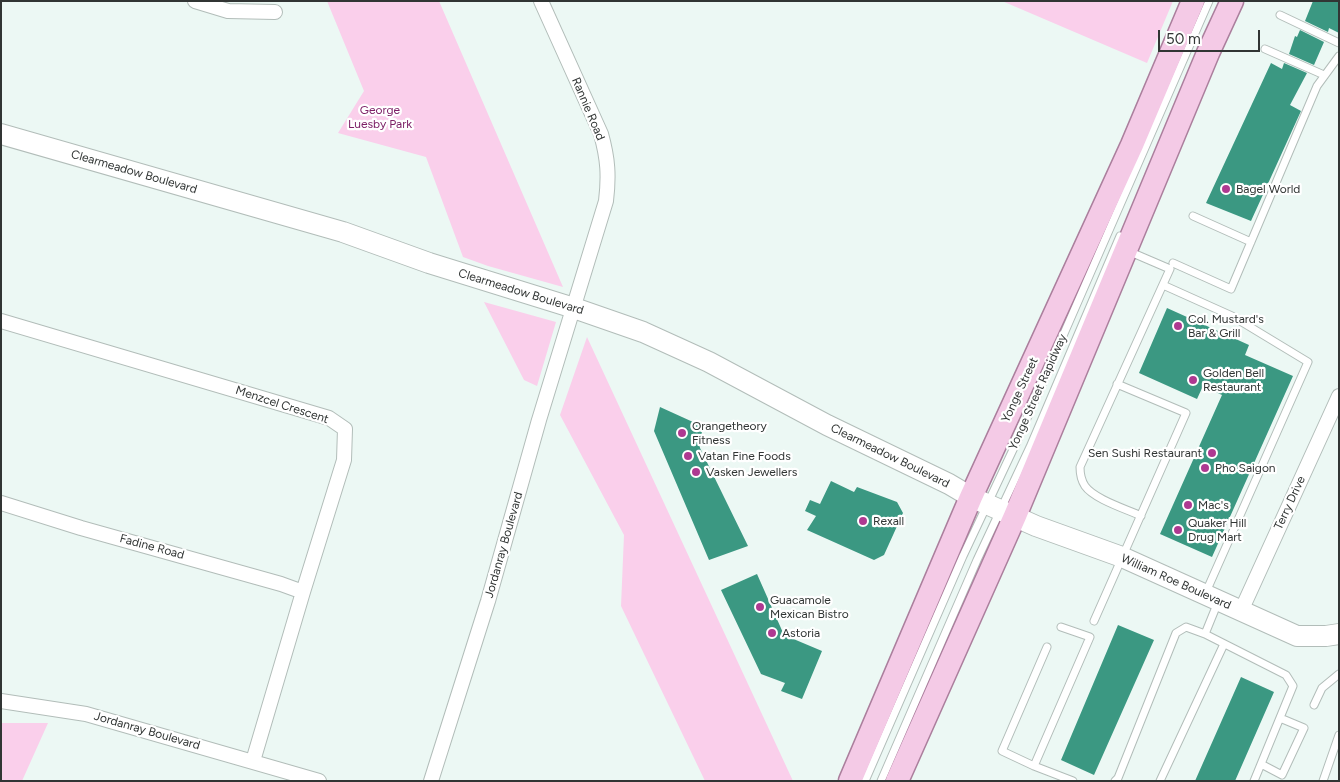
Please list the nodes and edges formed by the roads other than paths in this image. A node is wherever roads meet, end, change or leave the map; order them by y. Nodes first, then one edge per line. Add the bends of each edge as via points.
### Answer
1 (195, 1) edge
2 (541, 1) edge
3 (1193, 1) edge
4 (1208, 1) edge
5 (1232, 1) edge
6 (274, 12) dead end
7 (1280, 15) dead end
8 (1211, 28) dead end
9 (1339, 42) edge
10 (1265, 49) dead end
11 (1339, 56) edge
12 (1324, 75) junction
13 (1187, 82) dead end
14 (1, 134) edge
15 (1193, 216) dead end
16 (1124, 226) dead end
17 (1251, 242) junction
18 (1125, 250) junction
19 (1173, 263) dead end
20 (1163, 285) junction
21 (574, 308) junction
22 (1, 321) edge
23 (1117, 384) junction
24 (1339, 396) edge
25 (1, 503) edge
26 (994, 507) junction
27 (1141, 516) junction
28 (1122, 557) junction
29 (302, 592) junction
30 (1212, 598) junction
31 (1241, 611) junction
32 (1094, 621) dead end
33 (1061, 627) dead end
34 (1205, 634) junction
35 (1339, 634) edge
36 (1224, 644) junction
37 (1047, 647) dead end
38 (1339, 674) edge
39 (1, 701) edge
40 (1314, 705) dead end
41 (1280, 718) junction
42 (1339, 735) edge
43 (253, 761) junction
44 (1261, 764) junction
45 (1034, 766) junction
46 (318, 781) edge
47 (431, 781) edge
48 (850, 781) edge
49 (865, 781) edge
50 (881, 781) edge
51 (897, 781) edge
52 (1073, 781) edge
53 (1115, 781) edge
54 (1160, 781) edge
55 (1254, 781) edge
56 (1323, 781) edge

1 - 6 street via 228,11
2 - 21 street, Rannie Road via 601,134 607,157 606,201
3 - 26 main road, Yonge Street via 1121,170
4 - 26 lane, Yonge Street Rapidway via 1018,439
5 - 18 main road, Yonge Street
7 - 9 lane
8 - 13 lane
10 - 12 lane
11 - 12 lane
12 - 17 lane
14 - 21 street, Clearmeadow Boulevard via 343,232 429,263
15 - 17 lane
16 - 26 lane, Yonge Street Rapidway via 1030,447
17 - 19 lane via 1231,288
18 - 20 lane via 1170,269
18 - 26 main road, Yonge Street
20 - 23 lane
20 - 30 lane via 1232,316 1308,362
21 - 26 street, Clearmeadow Boulevard via 642,332 709,362 827,425
21 - 47 street, Jordanray Boulevard
22 - 29 street, Menzcel Crescent via 328,418 345,429 344,460
23 - 27 lane via 1080,466 1080,475 1093,494
23 - 27 lane via 1186,413
24 - 31 street, Terry Drive
25 - 29 street, Fadine Road
26 - 28 street, William Roe Boulevard
26 - 48 main road, Yonge Street
26 - 49 lane, Yonge Street Rapidway via 905,688
26 - 50 lane, Yonge Street Rapidway
26 - 51 main road, Yonge Street
27 - 28 lane
28 - 30 street, William Roe Boulevard
28 - 32 lane
29 - 43 street, Menzcel Crescent
30 - 31 street, William Roe Boulevard
30 - 34 lane
31 - 35 street, William Roe Boulevard via 1297,636
33 - 45 lane via 1090,637
34 - 36 lane
34 - 53 lane via 1186,628 1176,633
36 - 41 lane via 1286,675 1293,686
36 - 54 lane
37 - 45 lane via 1002,751
38 - 40 lane via 1322,688
39 - 43 street, Jordanray Boulevard via 86,714
41 - 44 lane
41 - 44 lane via 1304,728 1282,775
42 - 56 lane
43 - 46 street, Jordanray Boulevard
44 - 55 lane
45 - 52 lane

